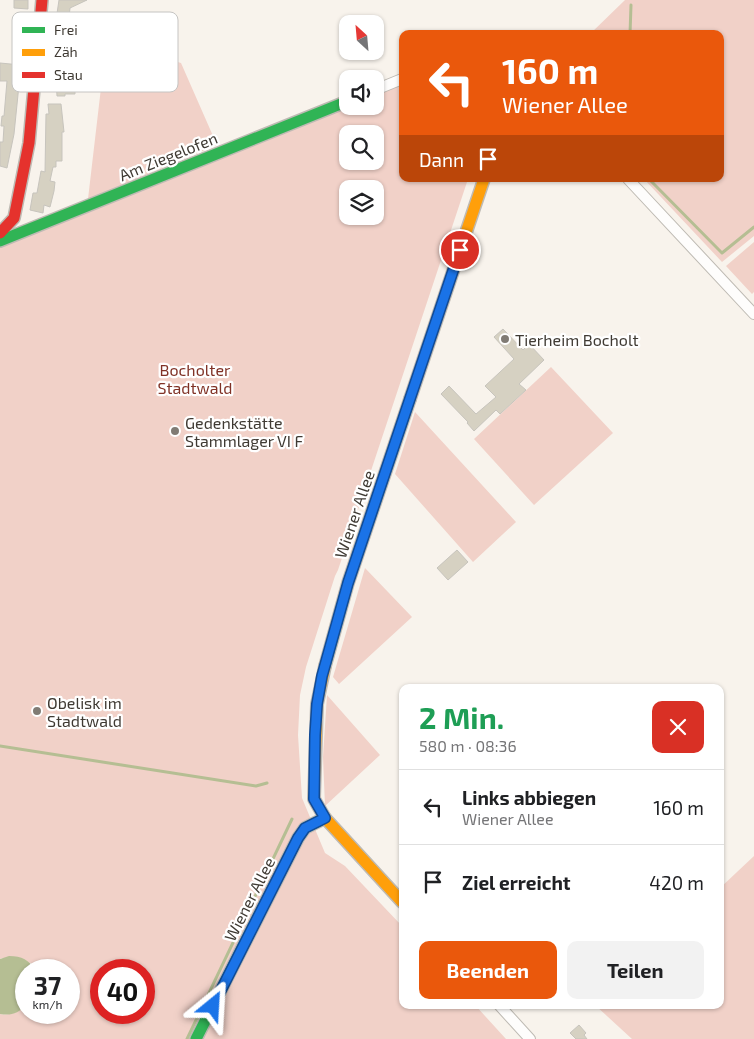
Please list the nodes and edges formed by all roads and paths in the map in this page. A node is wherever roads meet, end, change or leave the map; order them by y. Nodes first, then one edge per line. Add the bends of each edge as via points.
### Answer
1 (399, 80) edge
2 (384, 86) edge
3 (33, 92) edge
4 (339, 105) edge
5 (483, 182) edge
6 (631, 182) edge
7 (14, 218) junction
8 (23, 231) junction
9 (0, 233) edge
10 (0, 241) edge
11 (754, 314) edge
12 (325, 818) junction
13 (399, 899) edge
14 (503, 1009) edge
15 (196, 1039) edge
16 (530, 1039) edge

1 - 2 street
3 - 7 street via 28,143
4 - 8 street, Am Ziegelofen
5 - 12 street, Wiener Allee via 348,583 322,676 317,704 314,799
6 - 11 street
7 - 8 street via 15,227
7 - 9 street
8 - 10 street, Am Ziegelofen
12 - 13 street
12 - 15 street, Wiener Allee via 305,828 298,838
14 - 16 street

